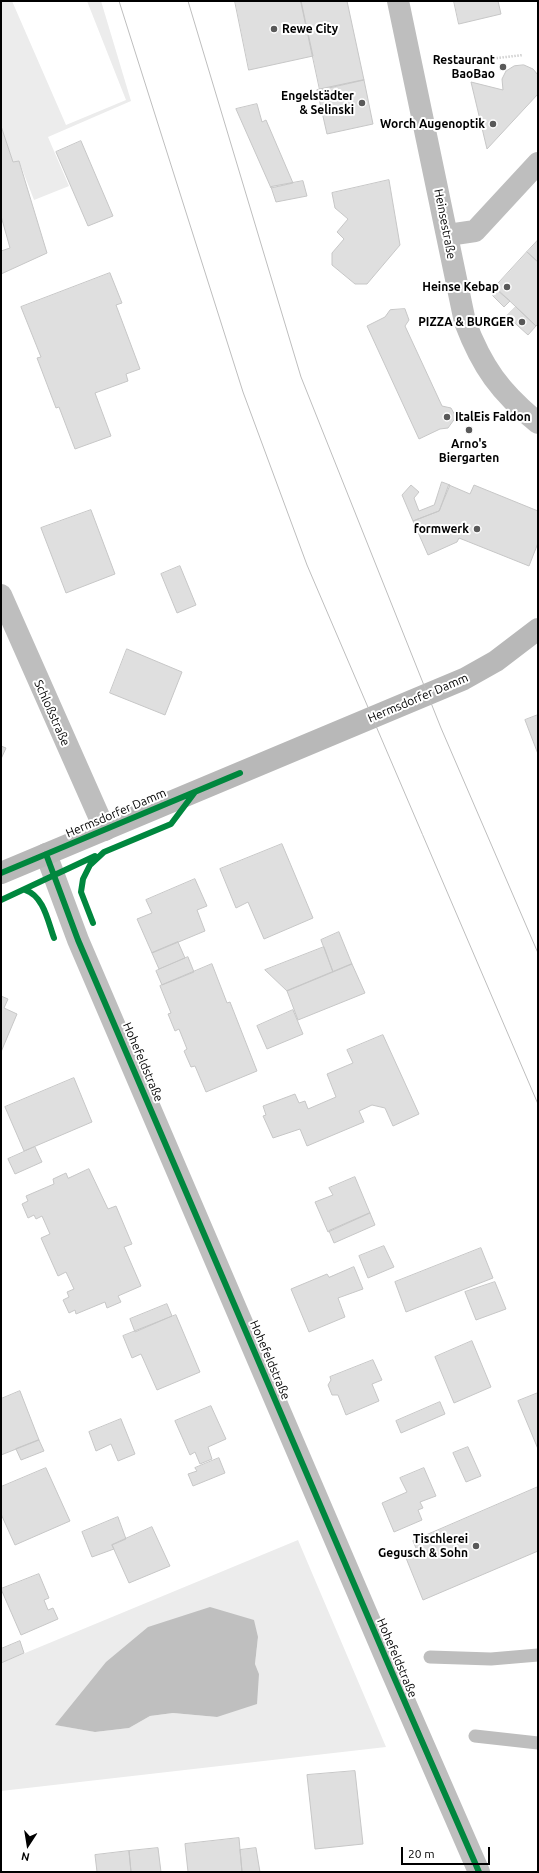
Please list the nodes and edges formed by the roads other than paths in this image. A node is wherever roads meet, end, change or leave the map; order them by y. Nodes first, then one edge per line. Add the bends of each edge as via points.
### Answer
1 (398, 1) edge
2 (538, 163) edge
3 (448, 236) junction
4 (538, 423) edge
5 (1, 595) edge
6 (538, 629) edge
7 (105, 830) junction
8 (46, 854) junction
9 (1, 873) edge
10 (538, 1655) edge
11 (430, 1657) dead end
12 (475, 1736) dead end
13 (538, 1743) edge
14 (479, 1872) edge

1 - 3 street, Heinsestraße
2 - 3 street via 475,231
3 - 4 street, Heinsestraße via 461,307 476,351 514,404
5 - 7 street, Schloßstraße
6 - 7 main road, Hermsdorfer Damm via 496,662 464,679
7 - 8 main road, Hermsdorfer Damm
8 - 9 main road, Hermsdorfer Damm
8 - 14 street, Hohefeldstraße via 78,940 398,1689
10 - 11 lane via 491,1659
12 - 13 lane

